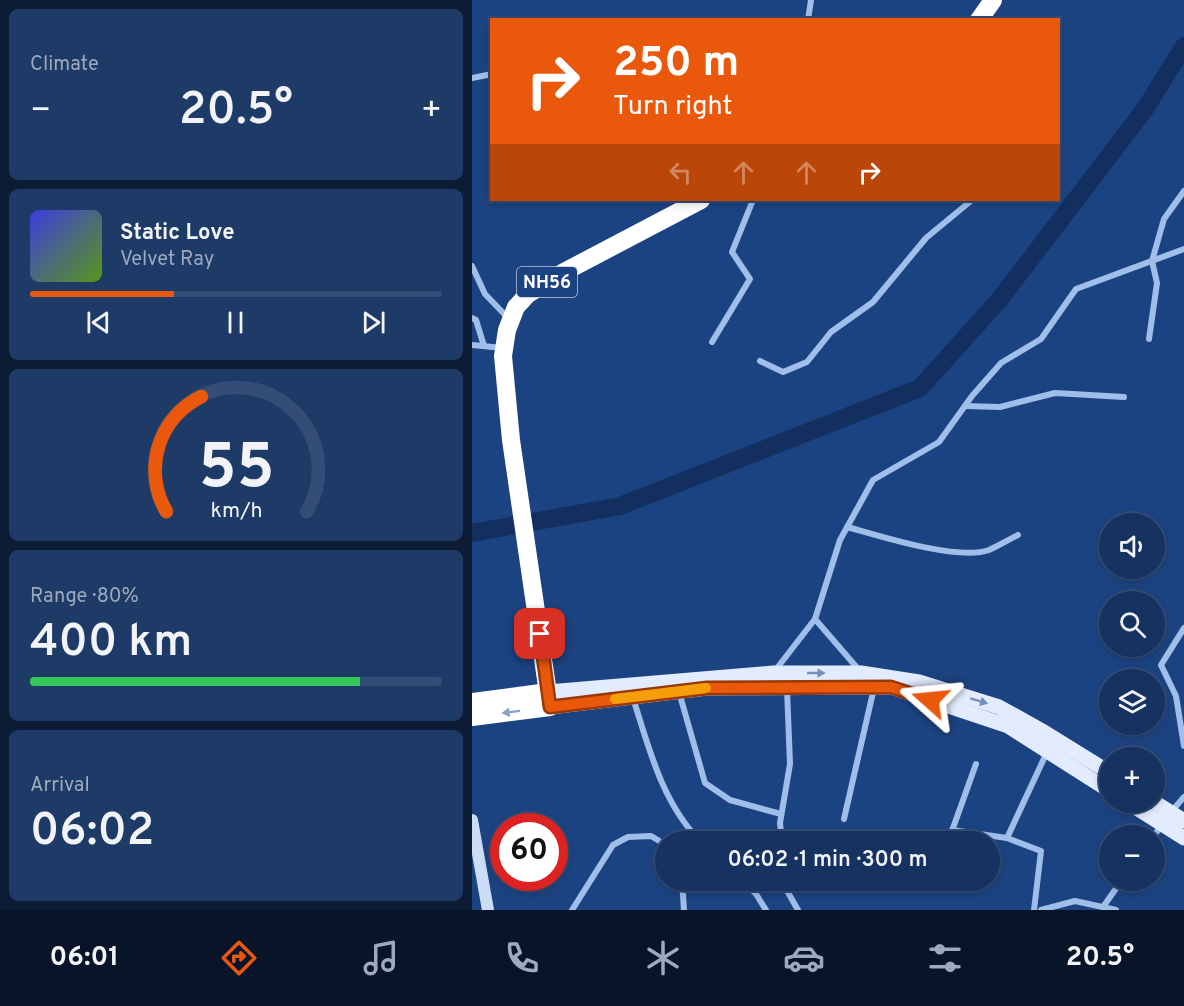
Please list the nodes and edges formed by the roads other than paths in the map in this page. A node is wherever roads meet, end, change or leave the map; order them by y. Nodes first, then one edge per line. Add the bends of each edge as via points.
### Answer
1 (811, 0) edge
2 (993, 0) edge
3 (808, 18) edge
4 (980, 18) edge
5 (490, 74) edge
6 (472, 78) edge
7 (1183, 191) edge
8 (699, 201) edge
9 (753, 201) edge
10 (971, 201) edge
11 (1183, 249) edge
12 (1152, 261) junction
13 (472, 266) edge
14 (472, 318) edge
15 (510, 321) junction
16 (1149, 339) dead end
17 (712, 342) dead end
18 (472, 345) edge
19 (484, 346) junction
20 (504, 348) junction
21 (760, 361) dead end
22 (1124, 397) dead end
23 (965, 406) junction
24 (847, 527) junction
25 (1018, 535) dead end
26 (815, 619) junction
27 (1183, 628) edge
28 (773, 673) junction
29 (861, 673) junction
30 (874, 687) junction
31 (787, 688) junction
32 (679, 692) junction
33 (625, 698) junction
34 (549, 699) junction
35 (1183, 700) edge
36 (472, 702) edge
37 (1178, 708) junction
38 (472, 717) edge
39 (1183, 746) edge
40 (1048, 752) junction
41 (976, 764) dead end
42 (1099, 766) edge
43 (1099, 784) edge
44 (1183, 796) edge
45 (1148, 813) edge
46 (781, 814) junction
47 (844, 819) dead end
48 (1167, 823) edge
49 (473, 830) edge
50 (952, 830) joint
51 (690, 831) edge
52 (781, 831) edge
53 (655, 838) edge
54 (1007, 838) junction
55 (1183, 838) edge
56 (683, 891) edge
57 (753, 891) edge
58 (787, 891) edge
59 (1115, 891) edge
60 (1104, 907) junction
61 (488, 910) edge
62 (572, 910) edge
63 (684, 910) edge
64 (766, 910) edge
65 (798, 910) edge
66 (1034, 910) edge
67 (1041, 910) edge
68 (1116, 910) edge

1 - 3 street
2 - 4 highway
5 - 6 street
7 - 12 street via 1164,219
8 - 15 highway, NH56 via 528,294
9 - 17 street via 732,252 750,279
10 - 21 street via 926,238 873,302 831,332 807,362 783,372
11 - 12 street
12 - 16 street via 1157,283
12 - 23 street via 1076,289 1041,339 1001,363
13 - 15 street via 485,294
14 - 19 street
15 - 20 highway, NH56
18 - 19 street
19 - 20 street
20 - 34 highway, NH56 via 511,440
22 - 23 street via 1055,393 1000,407
23 - 24 street via 939,442 873,480
24 - 25 street via 911,545 970,553 988,550
24 - 26 street
26 - 28 street
26 - 29 street
27 - 37 street via 1160,665
28 -> 29 main road
28 - 34 main road
29 -> 42 main road via 919,682 999,706
30 - 31 main road
30 - 40 main road via 891,687 1008,726
30 - 47 street
31 - 32 main road
31 - 46 street via 790,764
32 - 33 main road
32 - 46 street via 705,783 730,800
33 - 34 main road
33 - 51 street via 660,781
34 - 36 highway
34 -> 38 highway
35 - 37 street
37 - 39 street
40 - 43 main road
40 - 54 street
41 - 50 street
44 - 48 street
45 - 48 main road
46 - 52 street
48 - 55 main road
49 - 61 street
50 - 54 street
53 - 62 street via 628,837 613,845
54 - 66 street via 1041,851
56 - 63 street
57 - 64 street
58 - 65 street
59 - 60 street
60 - 67 street via 1075,901
60 - 68 street

